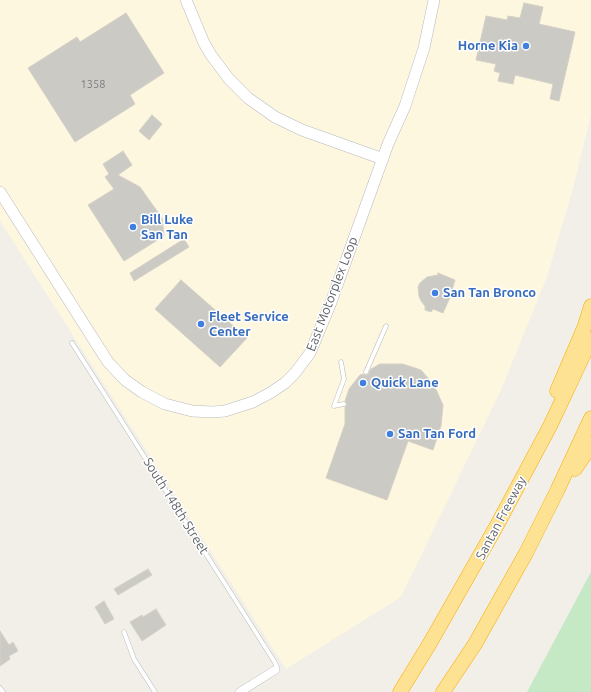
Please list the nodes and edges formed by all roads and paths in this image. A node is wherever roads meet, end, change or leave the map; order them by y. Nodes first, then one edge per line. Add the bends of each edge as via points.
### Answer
1 (186, 0) edge
2 (434, 0) edge
3 (383, 159) junction
4 (0, 192) edge
5 (591, 306) edge
6 (386, 326) dead end
7 (591, 339) edge
8 (72, 344) dead end
9 (341, 362) dead end
10 (366, 372) dead end
11 (344, 404) dead end
12 (591, 418) edge
13 (550, 426) junction
14 (591, 443) edge
15 (557, 491) junction
16 (124, 632) dead end
17 (275, 670) joint
18 (0, 688) edge
19 (3, 692) edge
20 (156, 692) edge
21 (240, 692) edge
22 (400, 692) edge
23 (443, 692) edge

1 - 3 street via 211,55 229,79 248,98 275,117 302,130
2 - 3 street, East Motorplex Loop via 424,48 405,106
3 - 4 street, East Motorplex Loop via 310,353 285,383 247,404 225,411 192,411 164,404 125,380 108,362
5 - 13 highway via 558,389
6 - 10 lane
7 - 13 highway, Santan Freeway
8 - 17 lane, South 148th Street via 274,661 277,668
9 - 11 lane via 344,379 334,406
12 - 15 highway
13 - 22 highway, Santan Freeway via 460,592
14 - 15 highway
15 - 23 highway via 475,644
16 - 20 lane via 134,659
17 - 21 street
18 - 19 lane

